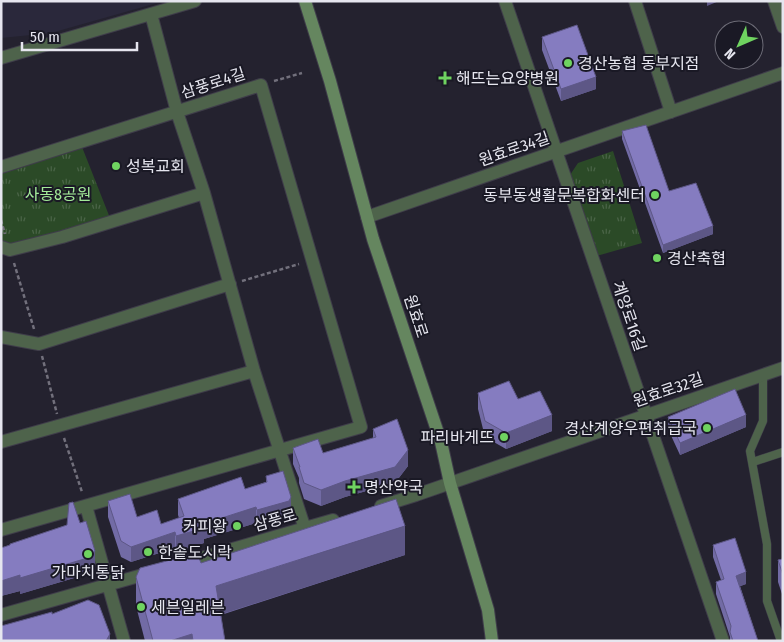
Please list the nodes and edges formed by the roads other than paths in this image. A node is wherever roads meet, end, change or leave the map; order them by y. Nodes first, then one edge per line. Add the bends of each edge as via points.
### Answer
1 (195, 1) edge
2 (305, 1) edge
3 (505, 1) edge
4 (635, 1) edge
5 (774, 1) edge
6 (151, 14) junction
7 (783, 27) edge
8 (1, 58) edge
9 (783, 73) edge
10 (177, 112) junction
11 (671, 112) junction
12 (556, 152) junction
13 (1, 168) edge
14 (204, 193) junction
15 (367, 217) junction
16 (6, 248) edge
17 (230, 284) junction
18 (1, 337) edge
19 (783, 368) edge
20 (254, 371) junction
21 (763, 375) junction
22 (646, 415) junction
23 (1, 442) edge
24 (280, 451) junction
25 (783, 452) edge
26 (753, 462) junction
27 (450, 483) junction
28 (86, 506) junction
29 (370, 509) edge
30 (342, 518) edge
31 (305, 529) junction
32 (1, 530) edge
33 (108, 585) junction
34 (1, 615) edge
35 (124, 641) edge
36 (492, 641) edge
37 (723, 641) edge
38 (781, 641) edge

1 - 6 street
2 - 15 main road, 원효로
3 - 12 street, 계양로16길
4 - 11 street
5 - 7 street
6 - 8 street
6 - 10 street
9 - 11 street, 원효로34길
10 - 13 street, 삼풍로4길
10 - 14 street
10 - 24 street, 삼풍로4길 via 261,85 361,427
11 - 12 street, 원효로34길
12 - 15 street, 원효로34길
12 - 22 street, 계양로16길
14 - 16 street via 62,237
14 - 17 street
15 - 27 main road, 원효로 via 441,442
17 - 18 street via 35,343
17 - 20 street
19 - 21 street, 원효로32길
20 - 23 street
20 - 24 street
21 - 22 street, 원효로32길
21 - 26 lane via 763,421 750,451
22 - 27 street, 원효로32길
22 - 37 street, 계양로16길
24 - 28 street
24 - 31 street
25 - 26 lane
26 - 38 lane via 768,544 767,601
27 - 29 street
27 - 36 main road, 원효로 via 488,610
28 - 32 street
28 - 33 street
30 - 31 street, 삼풍로
31 - 33 street, 삼풍로
33 - 34 street, 삼풍로
33 - 35 street

